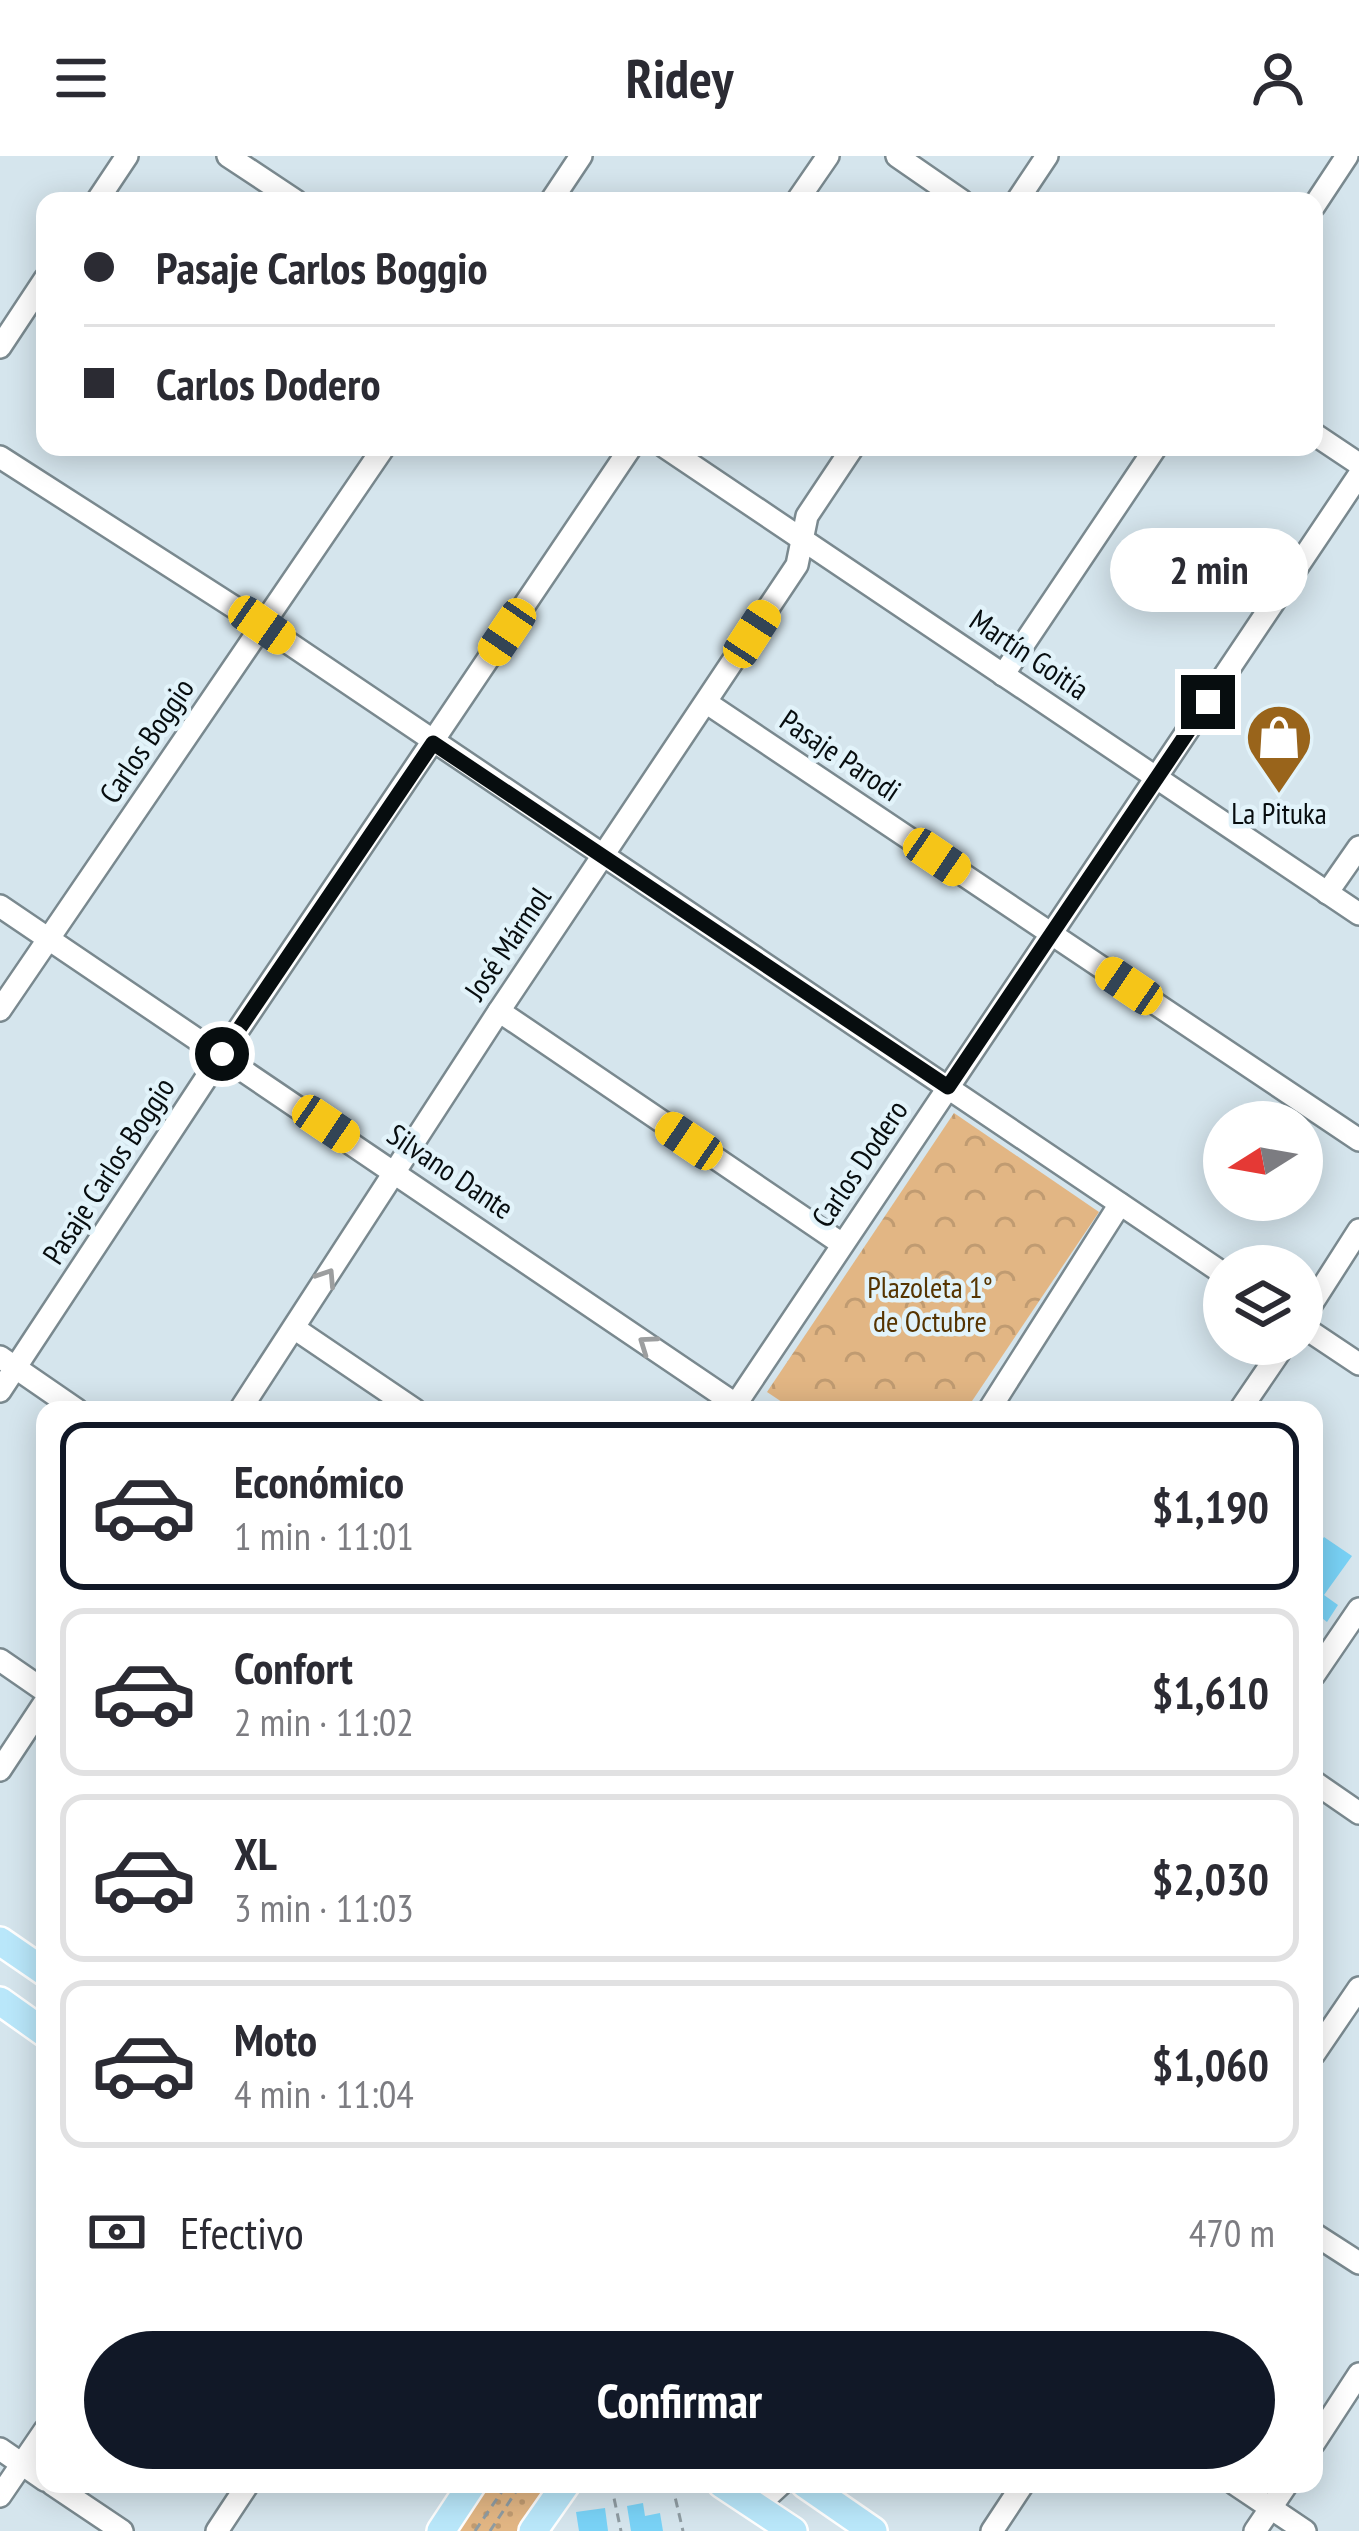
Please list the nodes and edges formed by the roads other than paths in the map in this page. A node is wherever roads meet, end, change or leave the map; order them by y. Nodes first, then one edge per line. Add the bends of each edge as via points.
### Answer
1 (128, 156) edge
2 (228, 156) edge
3 (580, 156) edge
4 (828, 156) edge
5 (897, 156) edge
6 (1047, 156) edge
7 (1346, 156) edge
8 (103, 192) edge
9 (282, 192) edge
10 (556, 192) edge
11 (803, 192) edge
12 (949, 192) edge
13 (1023, 192) edge
14 (1323, 192) edge
15 (36, 292) edge
16 (0, 346) edge
17 (1323, 440) edge
18 (378, 456) edge
19 (626, 456) edge
20 (679, 456) edge
21 (847, 456) edge
22 (1150, 456) edge
23 (0, 457) edge
24 (1359, 464) edge
25 (1359, 475) edge
26 (802, 538) junction
27 (262, 625) junction
28 (1004, 675) junction
29 (707, 703) junction
30 (433, 743) junction
31 (1157, 778) junction
32 (1359, 847) edge
33 (601, 857) junction
34 (1328, 892) junction
35 (0, 906) edge
36 (1359, 914) edge
37 (1052, 934) junction
38 (48, 938) junction
39 (0, 1010) edge
40 (499, 1011) junction
41 (222, 1054) junction
42 (948, 1087) junction
43 (1359, 1140) edge
44 (396, 1170) junction
45 (1120, 1204) junction
46 (1359, 1229) edge
47 (842, 1244) junction
48 (1203, 1260) edge
49 (1323, 1288) edge
50 (294, 1328) junction
51 (1323, 1337) edge
52 (8, 1362) edge
53 (1359, 1364) edge
54 (1271, 1365) edge
55 (0, 1391) edge
56 (64, 1401) edge
57 (246, 1401) edge
58 (402, 1401) edge
59 (727, 1401) edge
60 (741, 1401) edge
61 (995, 1401) edge
62 (1246, 1401) edge
63 (1359, 1609) edge
64 (0, 1660) edge
65 (1323, 1662) edge
66 (36, 1685) edge
67 (36, 1716) edge
68 (0, 1770) edge
69 (1323, 1788) edge
70 (1359, 1814) edge
71 (0, 1941) edge
72 (36, 1966) edge
73 (1359, 1988) edge
74 (0, 2001) edge
75 (36, 2026) edge
76 (1323, 2041) edge
77 (1323, 2240) edge
78 (1359, 2263) edge
79 (1359, 2374) edge
80 (1323, 2429) edge
81 (36, 2443) edge
82 (0, 2449) edge
83 (22, 2464) junction
84 (36, 2474) edge
85 (65, 2493) edge
86 (242, 2493) edge
87 (466, 2493) edge
88 (560, 2493) edge
89 (735, 2493) edge
90 (771, 2493) edge
91 (818, 2493) edge
92 (1017, 2493) edge
93 (1248, 2493) edge
94 (1281, 2493) edge
95 (0, 2496) edge
96 (756, 2507) junction
97 (1271, 2508) junction
98 (122, 2531) edge
99 (217, 2531) edge
100 (441, 2531) edge
101 (533, 2531) edge
102 (793, 2531) edge
103 (873, 2531) edge
104 (992, 2531) edge
105 (1255, 2531) edge
106 (1305, 2531) edge

1 - 8 street
2 - 9 street
3 - 10 street
4 - 11 street
5 - 12 street
6 - 13 street
7 - 14 street
15 - 16 street
17 - 24 street
18 - 27 street, Carlos Boggio
19 - 30 street, Pasaje Carlos Boggio
20 - 26 street, Martín Goitía
21 - 26 street, José Mármol via 807,516
22 - 28 street
23 - 27 street
25 - 31 street, Carlos Dodero
26 - 28 street, Martín Goitía
26 - 29 street, José Mármol via 797,565
27 - 30 street
27 - 38 street, Carlos Boggio
28 - 31 street, Martín Goitía
29 - 33 street, José Mármol
29 - 37 street, Pasaje Parodi
30 - 33 street
30 - 41 street, Pasaje Carlos Boggio
31 - 34 street, Martín Goitía
31 - 37 street, Carlos Dodero
32 - 34 street
33 - 40 street, José Mármol
33 - 42 street
34 - 36 street, Martín Goitía
35 - 38 street, Silvano Dante
37 - 42 street, Carlos Dodero
37 - 43 street, Pasaje Parodi
38 - 39 street, Carlos Boggio
38 - 41 street, Silvano Dante
40 - 44 street, José Mármol
40 - 47 street
41 - 44 street, Silvano Dante
41 - 52 street, Pasaje Carlos Boggio
42 - 45 street
42 - 47 street, Carlos Dodero
50 -> 44 street, José Mármol
59 -> 44 street, Silvano Dante
45 - 48 street
45 - 61 street
46 - 49 street
47 - 60 street, Carlos Dodero
50 - 57 street, José Mármol
50 - 58 street
51 - 53 street
52 - 55 street, Pasaje Carlos Boggio
52 - 56 street
54 - 62 street
63 - 65 street
64 - 66 street
67 - 68 street
69 - 70 street
71 - 72 main road
73 - 76 street
74 - 75 main road
77 - 78 street
79 - 80 street
81 - 83 street
82 - 83 street
83 - 84 street
83 - 95 street
85 - 98 street
86 - 99 street
87 - 100 main road
88 - 101 main road
89 - 96 main road
90 - 96 street
91 - 103 main road
92 - 104 street
93 - 97 street
94 - 97 street
96 - 102 main road
97 - 105 street
97 - 106 street

